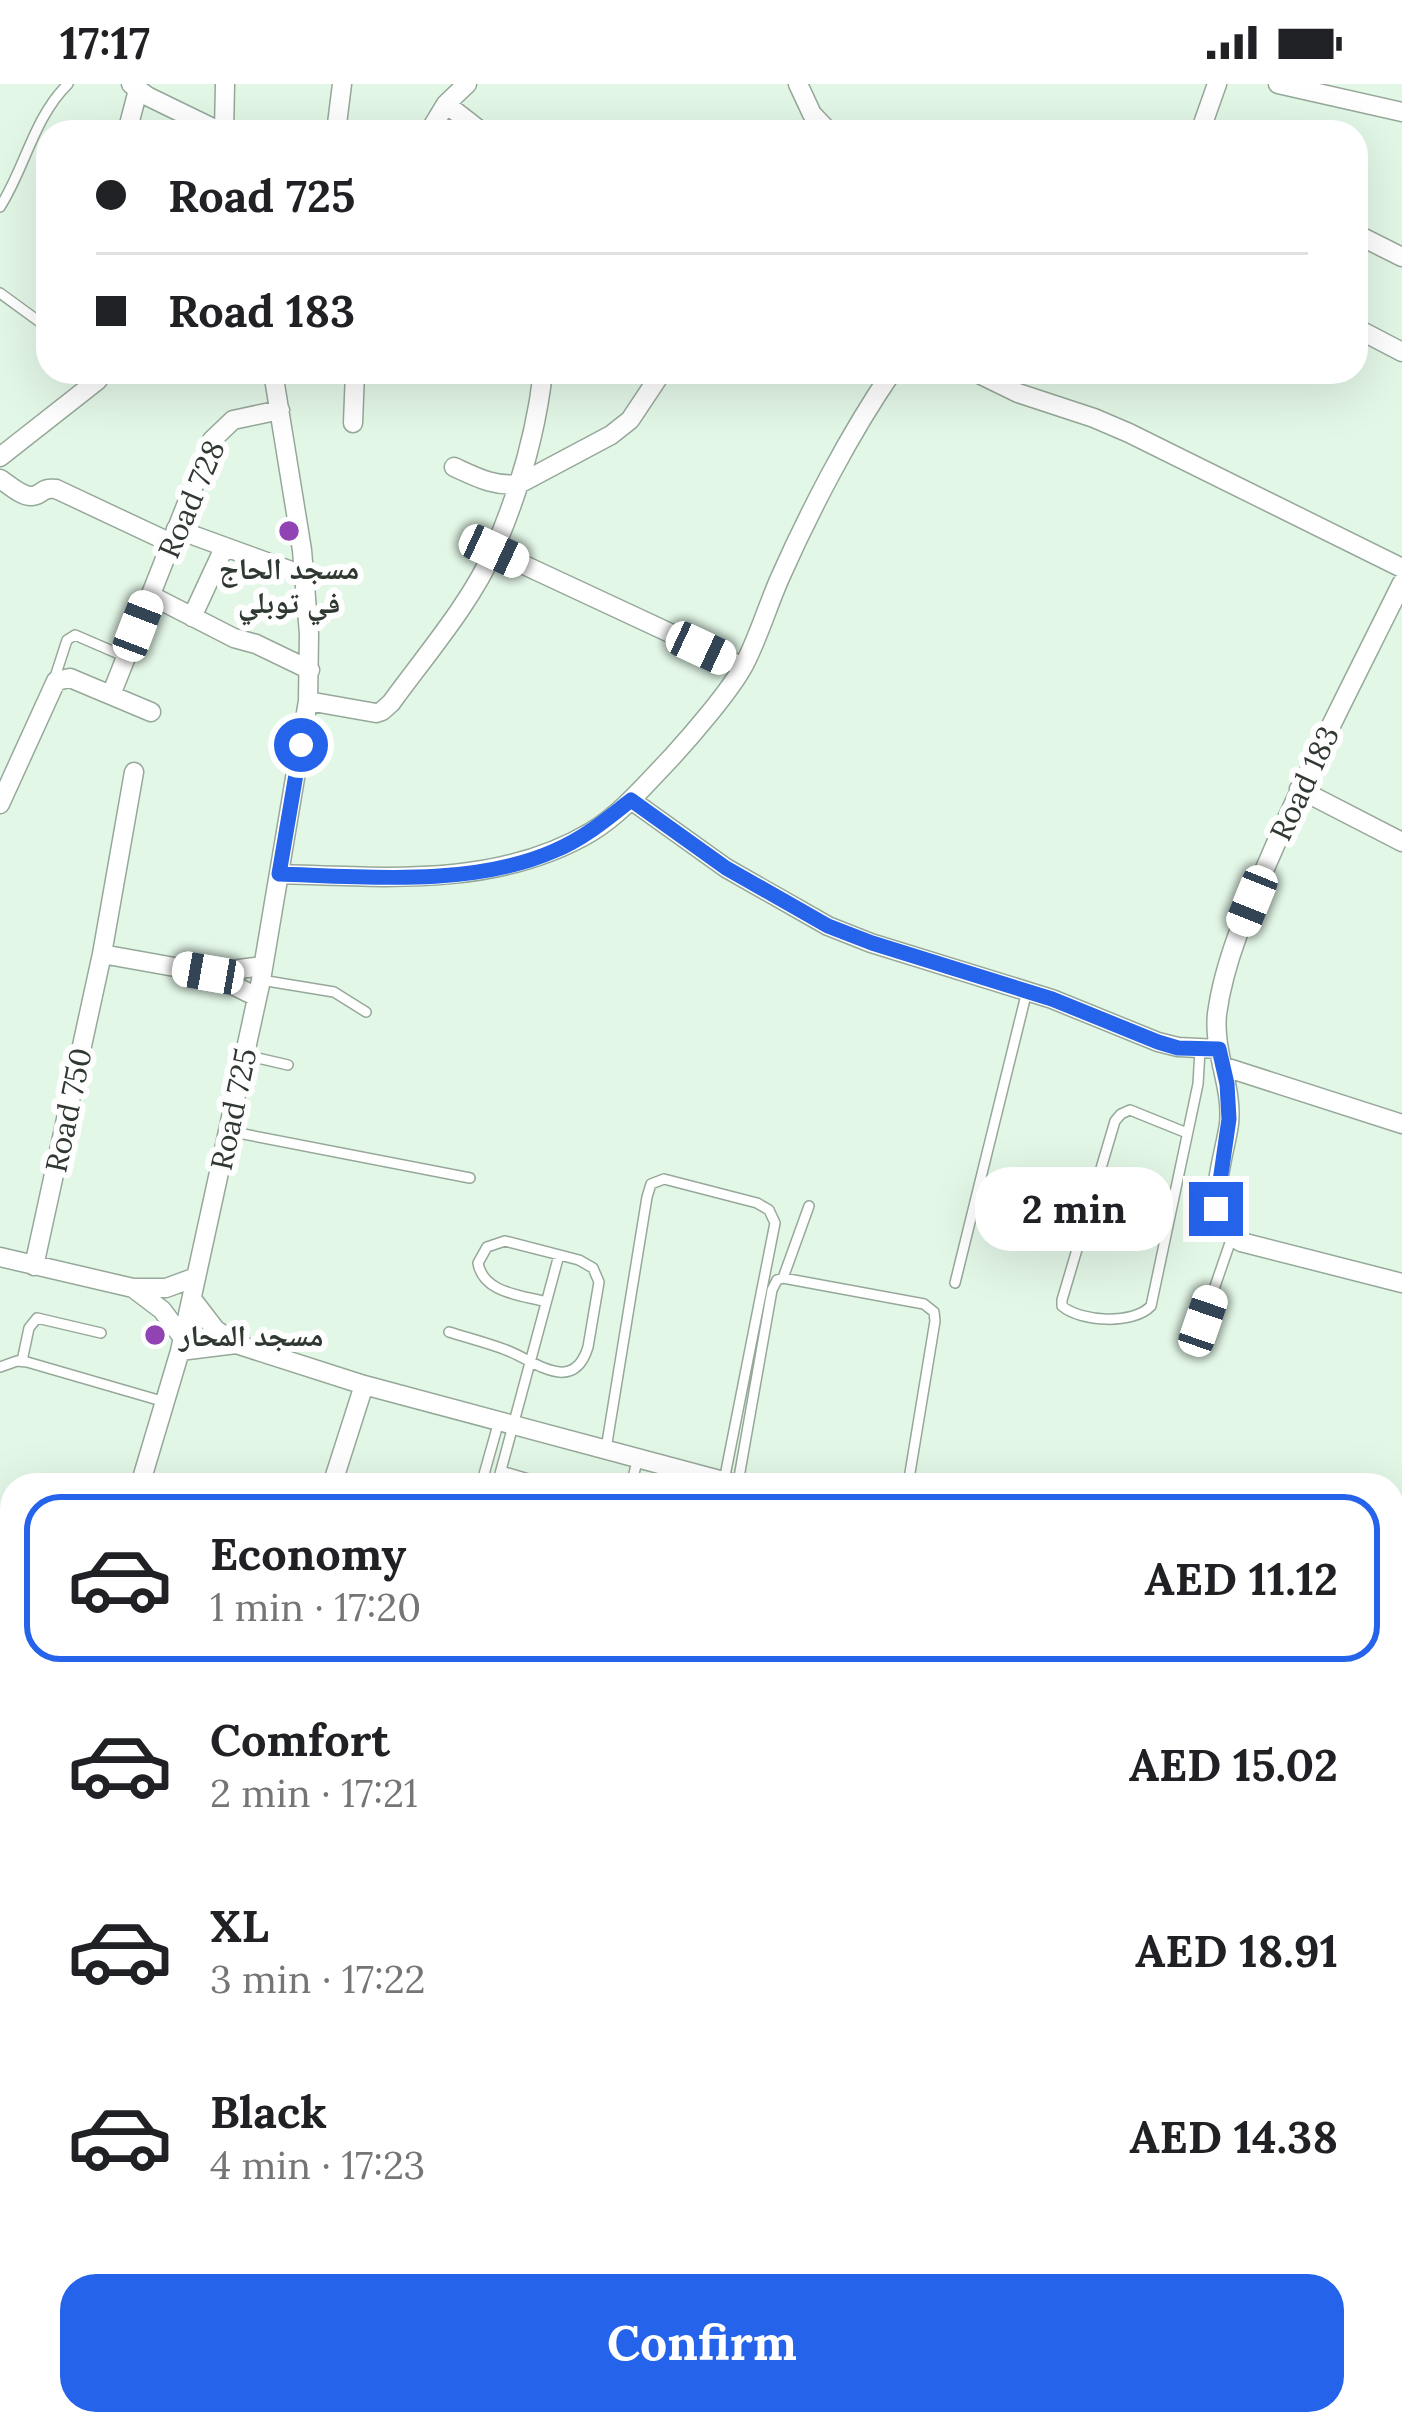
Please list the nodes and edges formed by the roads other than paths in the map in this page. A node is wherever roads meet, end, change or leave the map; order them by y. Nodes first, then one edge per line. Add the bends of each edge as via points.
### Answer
1 (68, 84) edge
2 (226, 84) edge
3 (342, 84) edge
4 (467, 84) edge
5 (798, 84) edge
6 (1216, 84) edge
7 (1278, 84) edge
8 (132, 86) edge
9 (446, 104) junction
10 (1402, 112) edge
11 (42, 120) edge
12 (128, 120) edge
13 (195, 120) edge
14 (218, 120) edge
15 (338, 120) edge
16 (436, 120) edge
17 (467, 120) edge
18 (818, 120) edge
19 (1204, 120) edge
20 (36, 133) edge
21 (1, 208) edge
22 (1368, 240) edge
23 (1402, 257) edge
24 (0, 293) edge
25 (36, 319) edge
26 (1368, 334) edge
27 (1401, 350) edge
28 (90, 384) edge
29 (275, 384) edge
30 (355, 384) edge
31 (541, 384) edge
32 (654, 384) edge
33 (884, 384) edge
34 (1000, 384) edge
35 (280, 410) junction
36 (353, 423) dead end
37 (0, 457) edge
38 (454, 467) dead end
39 (0, 478) edge
40 (519, 484) junction
41 (174, 536) junction
42 (224, 548) junction
43 (494, 551) junction
44 (1402, 568) edge
45 (304, 576) junction
46 (1402, 583) edge
47 (150, 596) junction
48 (192, 616) junction
49 (126, 657) junction
50 (743, 667) junction
51 (310, 670) junction
52 (53, 684) junction
53 (111, 695) junction
54 (308, 701) junction
55 (151, 712) dead end
56 (134, 772) dead end
57 (1299, 789) junction
58 (631, 800) junction
59 (0, 804) edge
60 (1402, 842) edge
61 (279, 874) junction
62 (102, 954) junction
63 (208, 973) junction
64 (261, 981) junction
65 (1027, 991) junction
66 (366, 1012) dead end
67 (244, 1055) junction
68 (1214, 1055) junction
69 (288, 1065) dead end
70 (1402, 1124) edge
71 (228, 1131) junction
72 (1187, 1133) junction
73 (470, 1178) dead end
74 (809, 1206) dead end
75 (1232, 1237) junction
76 (559, 1255) junction
77 (0, 1257) edge
78 (34, 1266) junction
79 (196, 1277) junction
80 (783, 1278) junction
81 (955, 1282) dead end
82 (1402, 1283) edge
83 (134, 1288) junction
84 (192, 1299) junction
85 (546, 1302) junction
86 (1203, 1321) dead end
87 (101, 1333) dead end
88 (449, 1333) dead end
89 (236, 1344) junction
90 (182, 1345) junction
91 (22, 1360) junction
92 (530, 1363) junction
93 (0, 1367) edge
94 (364, 1385) junction
95 (165, 1402) junction
96 (506, 1423) junction
97 (606, 1450) junction
98 (638, 1458) junction
99 (501, 1471) joint
100 (144, 1473) edge
101 (336, 1473) edge
102 (486, 1473) edge
103 (508, 1473) edge
104 (634, 1473) edge
105 (694, 1473) edge
106 (733, 1473) edge
107 (733, 1473) edge
108 (910, 1473) edge

1 - 11 lane
2 - 14 street
3 - 15 street
4 - 9 street
5 - 18 street
6 - 19 street
7 - 10 street
8 - 12 street
8 - 13 street
9 - 16 street
9 - 17 street
20 - 21 lane
22 - 23 street
24 - 25 lane
26 - 27 street
28 - 37 street
29 - 35 street, Road 725
30 - 36 street
31 - 40 street
32 - 40 street via 611,435
33 - 50 street via 824,489
34 - 44 street via 1129,433
35 - 41 street, Road 728 via 241,416 218,432
35 - 45 street, Road 725
38 - 40 street via 490,484
39 - 41 street via 32,496 56,489
40 - 43 street
41 - 42 street
41 - 47 street, Road 728
42 - 45 street
42 - 48 street
43 - 50 street
43 - 54 street via 387,708
45 - 51 street, Road 725
46 - 57 street, Road 183
47 - 48 street
47 - 49 street, Road 728
48 - 51 street
49 - 52 lane via 70,637
49 - 53 street, Road 728
50 - 58 street
51 - 54 street, Road 725
52 - 53 street via 70,678
52 - 59 street
53 - 55 street
54 - 61 street, Road 725
56 - 62 street, Road 750
57 - 60 street
57 - 68 street, Road 183 via 1228,966
58 - 61 street via 595,830 507,865 421,877
58 - 65 street via 726,868 828,926
61 - 64 street, Road 725
62 - 63 street
62 - 78 street, Road 750
63 - 64 street
63 - 64 street
64 - 66 lane via 334,992
64 - 67 street, Road 725
65 - 68 street
65 - 81 lane
67 - 69 lane
67 - 71 street, Road 725
68 - 70 street
68 - 72 lane
68 - 75 street, Road 183 via 1229,1101 1216,1209
71 - 73 lane
71 - 79 street, Road 725
72 - 72 lane via 1151,1306 1130,1318 1064,1309 1115,1121 1130,1110
74 - 80 lane
75 - 82 street
75 - 86 lane
76 - 85 lane
76 - 85 lane via 505,1241 481,1254 484,1281
76 - 92 lane via 597,1275 588,1347 580,1364 564,1372
77 - 78 street
78 - 83 street
79 - 83 street
79 - 84 street, Road 725
80 - 106 lane via 772,1290
80 - 108 lane via 934,1312
83 - 90 street via 162,1310
84 - 89 street
84 - 90 street, Road 725
85 - 92 lane
87 - 91 lane via 37,1318
88 - 92 lane
89 - 90 street
89 - 94 street
90 - 95 street, Road 725
91 - 93 lane
91 - 95 lane
92 - 96 lane
94 - 96 street
94 - 101 street
95 - 100 street, Road 725
96 - 97 street
96 - 99 lane
96 - 102 lane
97 - 98 street
97 - 107 lane via 646,1197 664,1179 757,1203 775,1222
98 - 104 lane
98 - 105 street
99 - 103 lane

